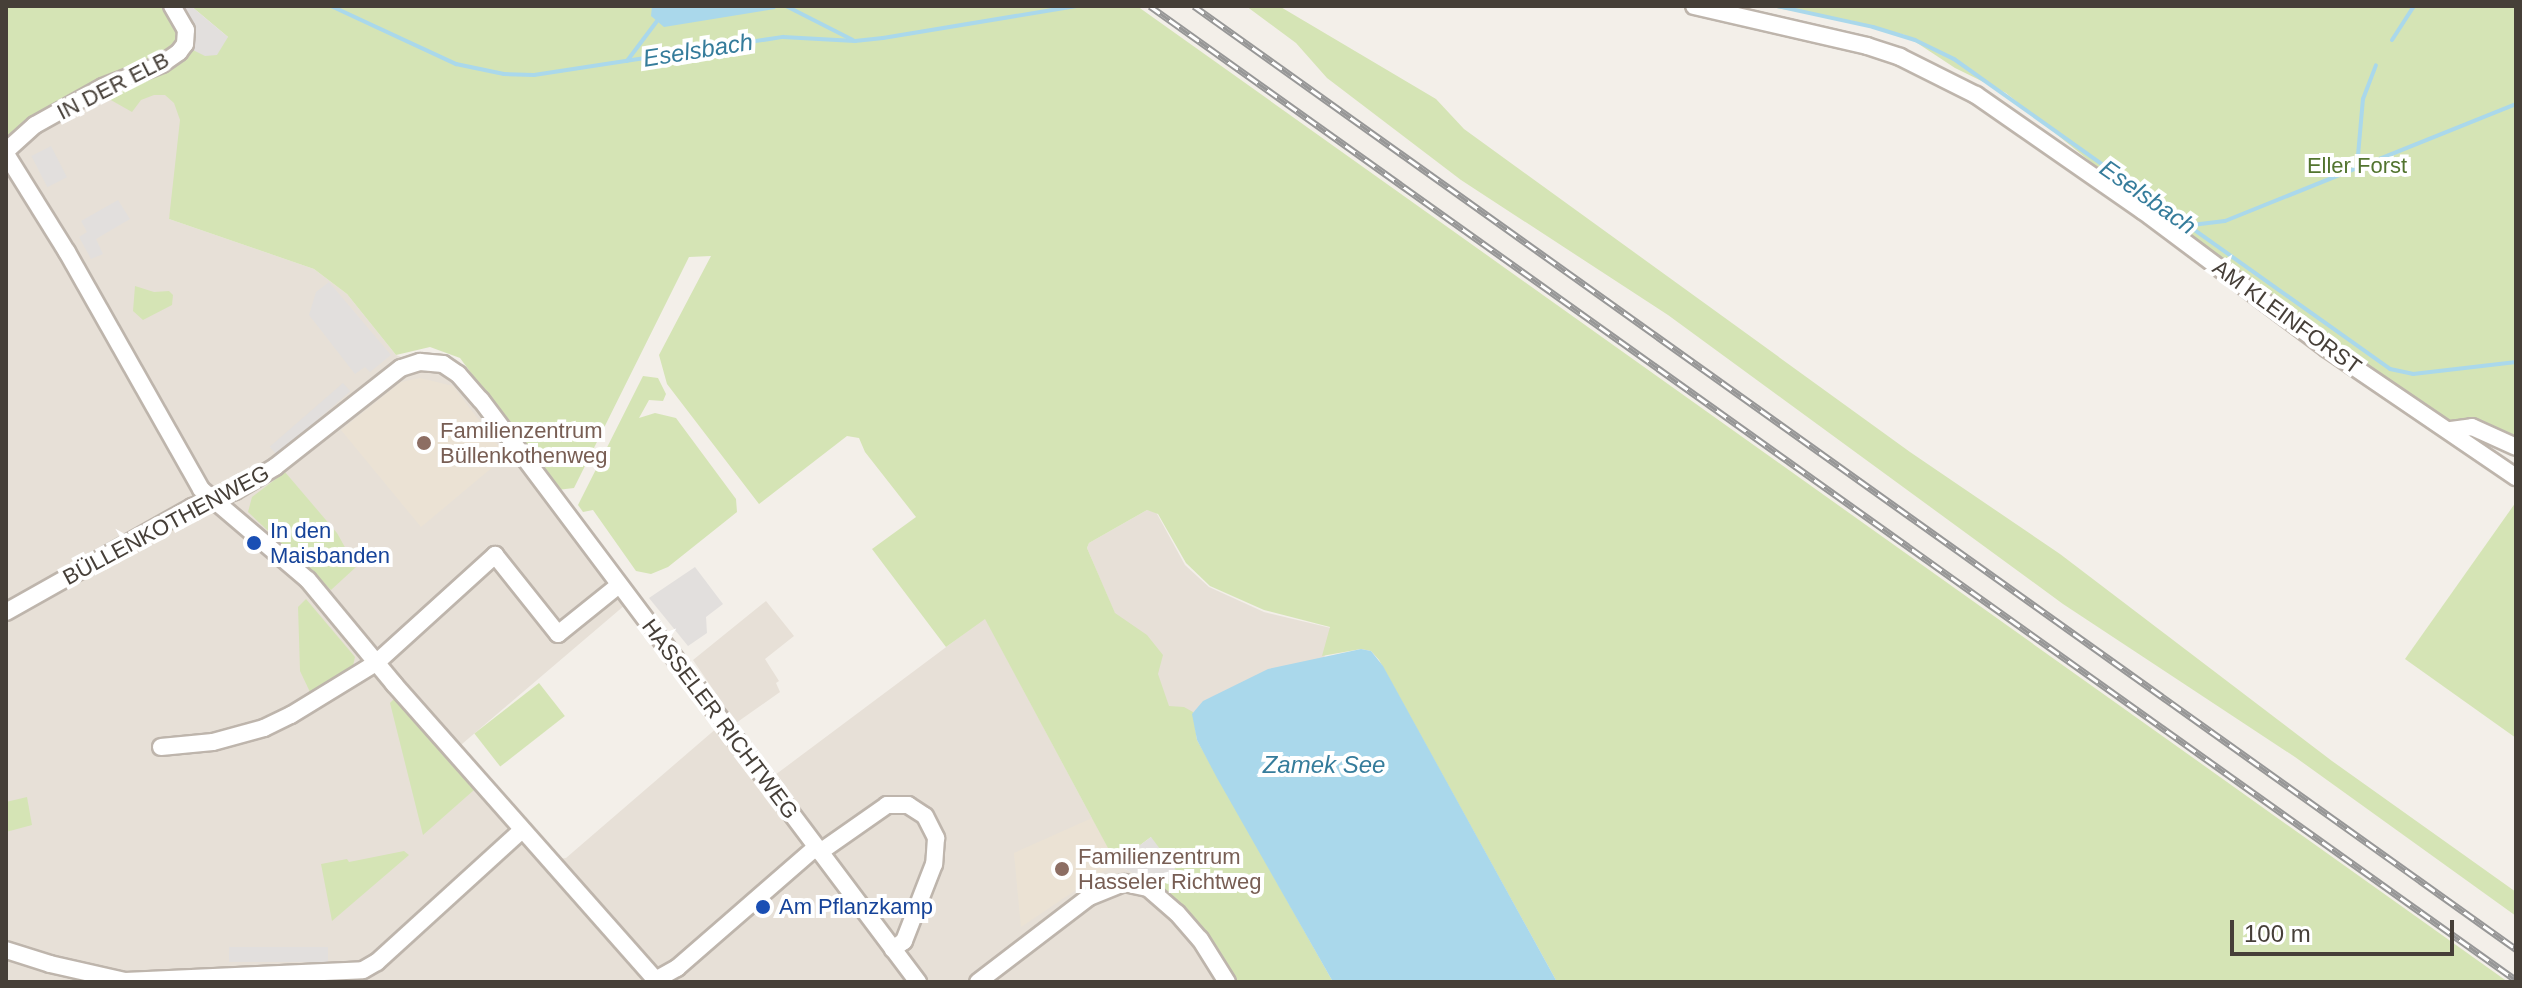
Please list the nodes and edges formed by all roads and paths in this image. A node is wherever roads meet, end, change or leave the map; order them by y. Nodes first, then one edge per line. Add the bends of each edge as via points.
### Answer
1 (172, 6) edge
2 (1694, 6) edge
3 (6, 153) edge
4 (443, 364) joint
5 (2451, 430) junction
6 (2516, 447) edge
7 (2516, 477) edge
8 (210, 500) junction
9 (619, 585) junction
10 (6, 612) edge
11 (376, 663) junction
12 (161, 747) dead end
13 (522, 830) junction
14 (818, 850) junction
15 (893, 949) junction
16 (6, 950) edge
17 (658, 980) edge
18 (918, 982) edge
19 (978, 982) edge
20 (1227, 982) edge

1 - 3 street, IN DER ELB via 186,30 179,52 35,125
2 - 5 street, AM KLEINFORST via 1867,46 1964,88 2143,211 2326,348
3 - 8 street
4 - 8 street, BÜLLENKOTHENWEG via 420,362 401,368 275,467
4 - 9 street, HASSELER RICHTWEG via 481,400
5 - 6 street, AM KLEINFORST via 2472,427
5 - 7 street, AM KLEINFORST
8 - 10 street, BÜLLENKOTHENWEG
8 - 11 street via 308,580
9 - 11 street via 558,634 495,555
9 - 14 street, HASSELER RICHTWEG
11 - 12 street via 264,728 213,742
11 - 13 street
13 - 16 street via 363,970 125,981
13 - 17 street
14 - 15 street, HASSELER RICHTWEG
14 - 15 street via 887,805 908,805 925,816 936,838 934,864 904,941
14 - 17 street
15 - 18 street, HASSELER RICHTWEG
19 - 20 street via 1089,897 1124,883 1148,888 1177,913

